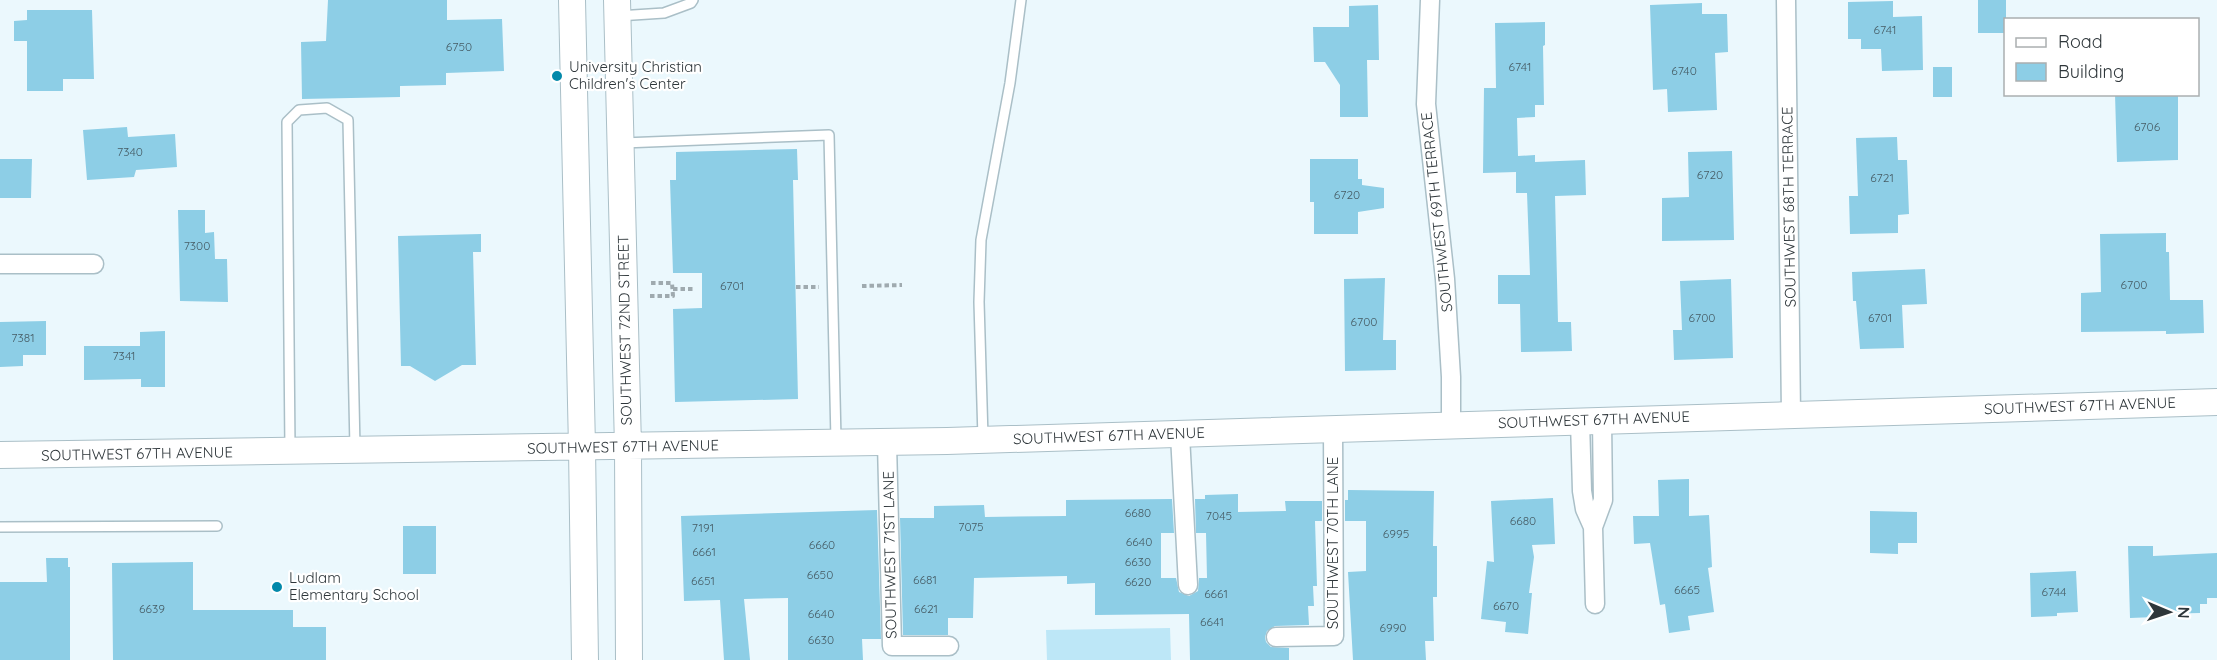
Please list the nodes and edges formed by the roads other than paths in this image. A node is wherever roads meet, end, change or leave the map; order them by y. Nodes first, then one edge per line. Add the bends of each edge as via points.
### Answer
1 (572, 0) edge
2 (693, 0) edge
3 (1021, 0) edge
4 (1430, 0) edge
5 (1786, 0) edge
6 (617, 8) edge
7 (620, 143) junction
8 (0, 264) edge
9 (94, 264) dead end
10 (2217, 402) edge
11 (1791, 415) junction
12 (1591, 420) junction
13 (1451, 424) junction
14 (1333, 428) junction
15 (1180, 435) junction
16 (983, 440) junction
17 (836, 443) junction
18 (887, 443) junction
19 (582, 447) junction
20 (628, 447) junction
21 (356, 451) junction
22 (290, 452) junction
23 (0, 455) edge
24 (217, 526) dead end
25 (0, 527) edge
26 (1188, 585) dead end
27 (1595, 603) dead end
28 (1276, 637) dead end
29 (949, 646) dead end
30 (585, 660) edge
31 (630, 660) edge

1 - 19 main road
2 - 6 lane via 664,13
3 - 16 lane via 981,240
4 - 13 street, SOUTHWEST 69TH TERRACE via 1426,104 1445,279
5 - 11 street, SOUTHWEST 68TH TERRACE
6 - 7 main road, SOUTHWEST 72ND STREET
7 - 17 lane via 829,135
7 - 20 main road, SOUTHWEST 72ND STREET
8 - 9 street
10 - 11 main road, SOUTHWEST 67TH AVENUE
11 - 12 main road, SOUTHWEST 67TH AVENUE
12 - 13 main road, SOUTHWEST 67TH AVENUE
12 - 27 street via 1603,500 1593,527
13 - 14 main road, SOUTHWEST 67TH AVENUE
14 - 15 main road, SOUTHWEST 67TH AVENUE
14 - 28 street, SOUTHWEST 70TH LANE via 1334,636
15 - 16 main road, SOUTHWEST 67TH AVENUE
15 - 26 street
16 - 18 main road, SOUTHWEST 67TH AVENUE
17 - 18 main road, SOUTHWEST 67TH AVENUE
17 - 20 main road, SOUTHWEST 67TH AVENUE
18 - 29 street, SOUTHWEST 71ST LANE via 892,646
19 - 20 main road, SOUTHWEST 67TH AVENUE
19 - 21 main road, SOUTHWEST 67TH AVENUE
19 - 30 main road
20 - 31 main road, SOUTHWEST 72ND STREET
21 - 22 main road, SOUTHWEST 67TH AVENUE
21 - 22 lane via 348,120 327,108 299,110 287,122
22 - 23 main road, SOUTHWEST 67TH AVENUE
24 - 25 lane

